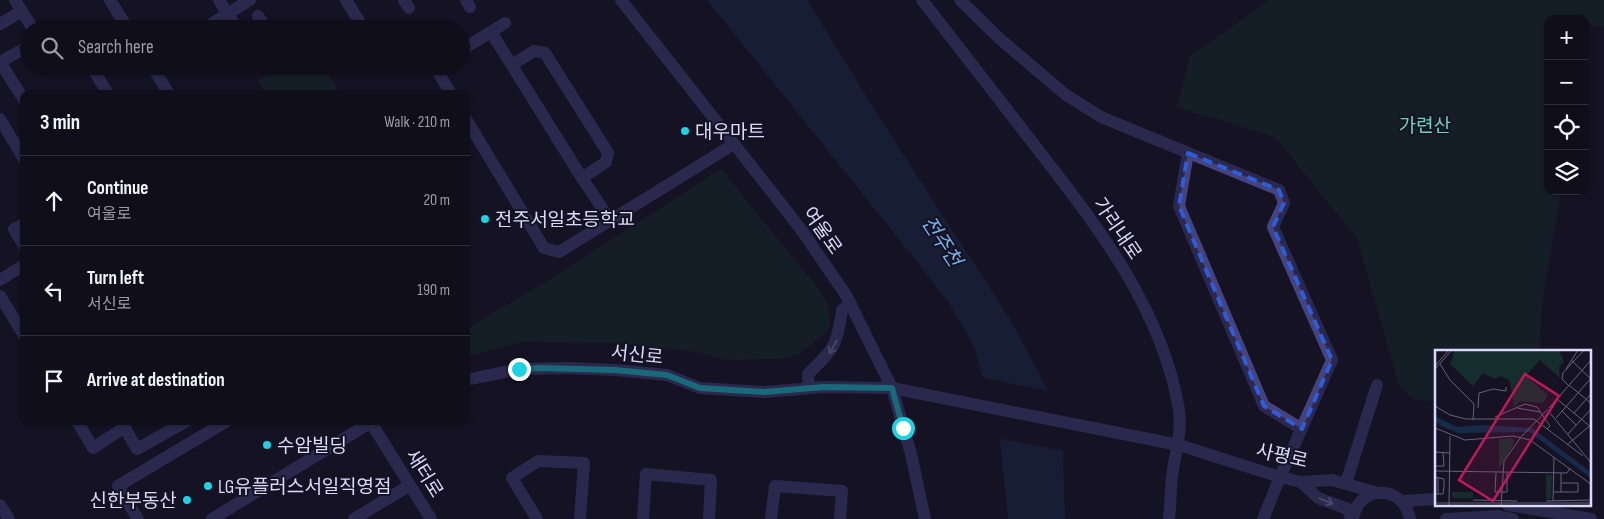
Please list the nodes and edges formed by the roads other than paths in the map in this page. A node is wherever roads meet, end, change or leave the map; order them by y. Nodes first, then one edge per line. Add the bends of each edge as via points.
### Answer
1 (110, 0) edge
2 (219, 0) edge
3 (250, 0) edge
4 (346, 0) edge
5 (621, 0) edge
6 (922, 0) edge
7 (960, 0) edge
8 (18, 6) edge
9 (228, 14) junction
10 (258, 16) dead end
11 (27, 20) edge
12 (122, 20) edge
13 (218, 20) edge
14 (232, 20) edge
15 (260, 20) edge
16 (358, 20) edge
17 (505, 22) dead end
18 (0, 24) edge
19 (491, 32) junction
20 (470, 45) edge
21 (20, 51) edge
22 (0, 62) edge
23 (512, 65) junction
24 (96, 75) edge
25 (157, 75) edge
26 (440, 75) edge
27 (106, 90) edge
28 (167, 90) edge
29 (449, 90) edge
30 (20, 94) edge
31 (0, 119) edge
32 (470, 126) edge
33 (734, 144) junction
34 (20, 152) edge
35 (1188, 153) junction
36 (582, 178) junction
37 (610, 220) junction
38 (20, 226) edge
39 (20, 239) edge
40 (20, 267) edge
41 (0, 280) edge
42 (0, 296) edge
43 (851, 304) junction
44 (20, 328) edge
45 (470, 379) edge
46 (1377, 385) dead end
47 (809, 388) junction
48 (892, 388) junction
49 (79, 425) edge
50 (122, 425) edge
51 (124, 425) edge
52 (180, 425) edge
53 (218, 425) edge
54 (366, 425) edge
55 (373, 425) edge
56 (1302, 429) junction
57 (1149, 439) joint
58 (1178, 445) junction
59 (1280, 477) junction
60 (1300, 482) junction
61 (1346, 483) junction
62 (410, 485) junction
63 (1378, 493) junction
64 (1435, 499) edge
65 (1402, 501) junction
66 (0, 505) edge
67 (1514, 506) edge
68 (9, 519) edge
69 (138, 519) edge
70 (212, 519) edge
71 (354, 519) edge
72 (431, 519) edge
73 (537, 519) edge
74 (580, 519) edge
75 (643, 519) edge
76 (709, 519) edge
77 (771, 519) edge
78 (840, 519) edge
79 (925, 519) edge
80 (1169, 519) edge
81 (1263, 519) edge
82 (1352, 519) edge
83 (1410, 519) edge
84 (1446, 519) edge
85 (1513, 519) edge
86 (1591, 519) edge

1 - 12 street
2 - 9 street
3 - 9 street
4 - 16 street
5 - 33 street, 여울로
6 - 58 street, 가리내로 via 1072,195 1141,297 1167,360 1179,412
7 - 35 street via 1066,96 1101,117
8 - 11 street
8 - 18 street
9 - 13 street
9 - 14 street
10 - 15 street
17 - 19 street
19 - 20 street
19 - 23 street
21 - 22 street
22 - 30 street
23 - 36 street
23 - 36 street via 534,51 545,53 608,153 606,162
24 - 27 street
25 - 28 street
26 - 29 street
31 - 34 street
32 - 37 street via 544,248 559,252
33 - 37 street
33 - 43 street, 여울로 via 800,228
35 - 56 street via 1179,206 1264,406
35 - 56 street via 1279,190 1284,202 1273,227 1332,360
36 - 37 street
38 - 39 street via 14,229
40 - 41 street
42 - 44 street
43 -> 47 street via 842,310 836,342 828,355 808,374
43 - 48 street, 여울로
45 - 47 street, 서신로 via 519,369 567,368 667,375 700,388 764,392
46 - 61 street
47 - 48 street, 서신로
48 - 57 street, 서신로
48 - 79 street, 여울로
49 - 50 street via 93,448
51 - 52 street via 137,449
53 - 69 street via 118,486
54 - 70 street
55 - 62 street, 새터로
56 - 59 street
57 - 58 street, 사평로
58 - 59 street, 사평로
58 - 80 street, 가리내로
59 - 60 street, 사평로
59 - 81 street
60 - 61 street, 사평로 via 1332,480
60 -> 82 street via 1318,498 1348,509
61 - 63 street, 사평로
62 - 71 street
62 - 72 street, 새터로
63 - 65 street, 사평로 via 1395,496
63 - 82 street via 1363,499
64 - 65 street, 사평로
65 - 83 street
66 - 68 street
67 - 86 street
73 - 74 street via 512,478 538,461 584,463
75 - 76 street via 646,474 711,480
77 - 78 street via 774,486 842,491
84 - 85 street via 1499,516

